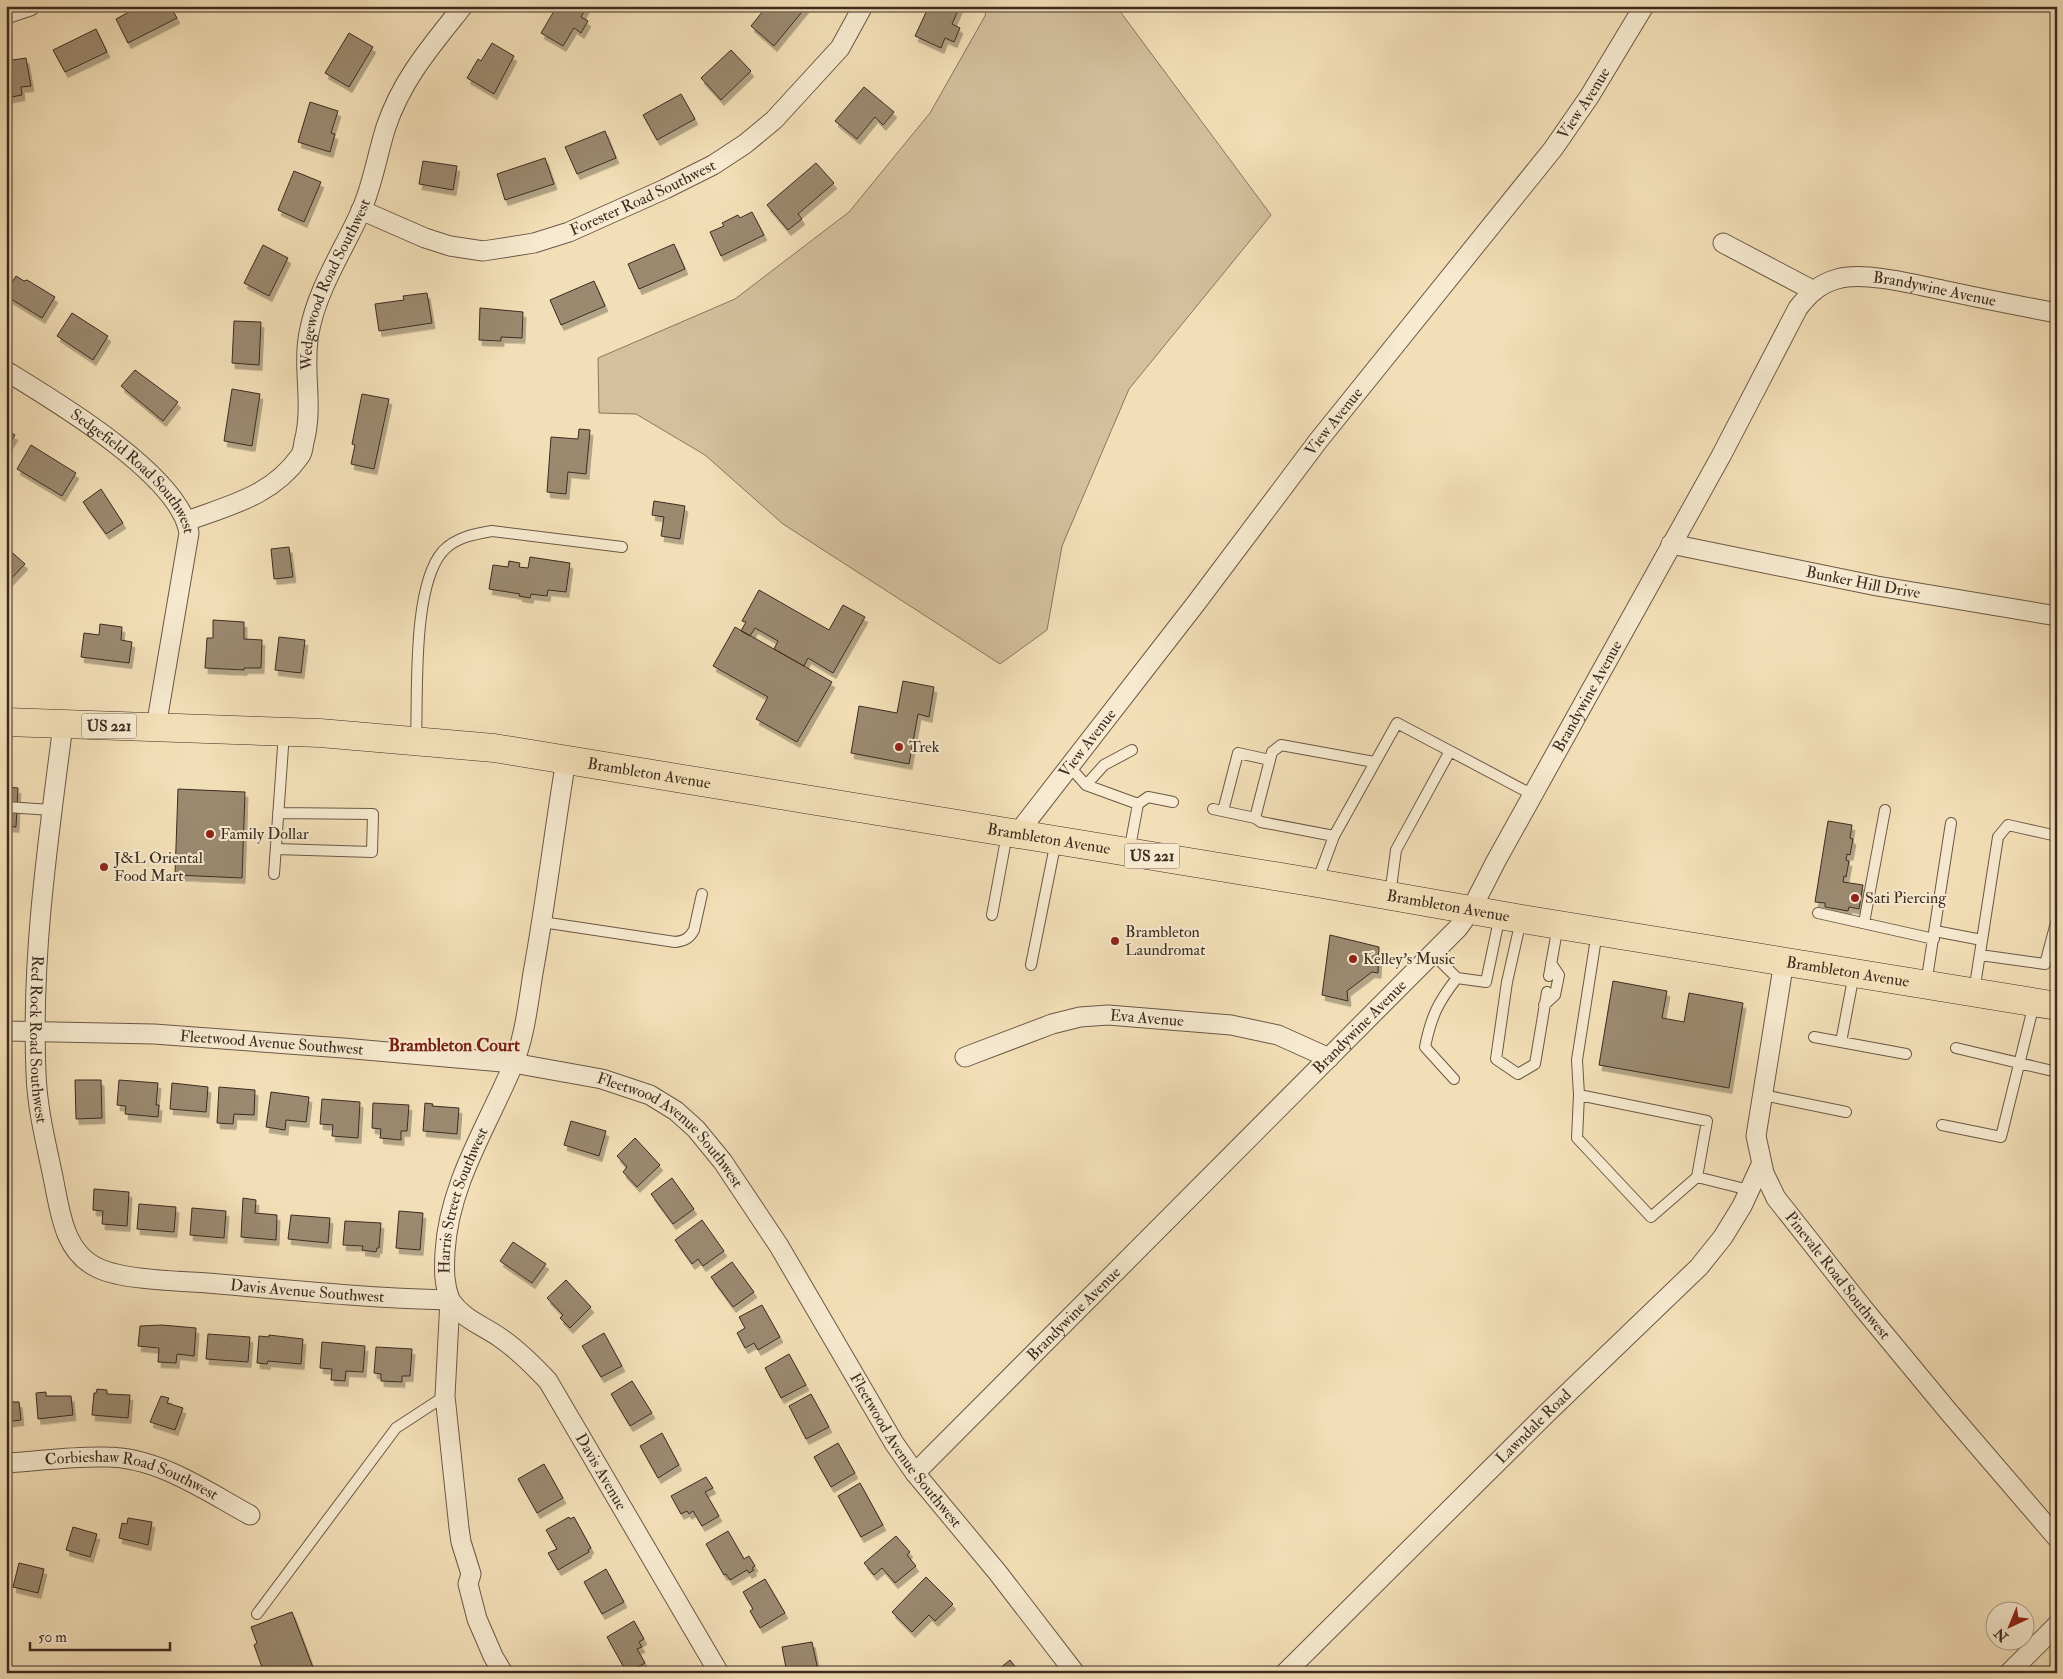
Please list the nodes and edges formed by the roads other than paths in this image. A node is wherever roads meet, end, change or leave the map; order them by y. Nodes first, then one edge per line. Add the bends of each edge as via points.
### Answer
1 (30, 6) edge
2 (462, 6) edge
3 (863, 6) edge
4 (1644, 6) edge
5 (6, 14) edge
6 (361, 210) junction
7 (1723, 243) dead end
8 (1814, 291) junction
9 (2057, 313) edge
10 (6, 371) edge
11 (187, 521) junction
12 (1671, 544) junction
13 (622, 547) dead end
14 (2057, 616) edge
15 (6, 722) edge
16 (63, 725) junction
17 (156, 727) junction
18 (284, 732) junction
19 (416, 740) junction
20 (1132, 750) dead end
21 (1450, 751) junction
22 (566, 760) junction
23 (1270, 760) junction
24 (1374, 762) junction
25 (1069, 766) junction
26 (1086, 785) junction
27 (1533, 794) junction
28 (1173, 802) dead end
29 (1138, 804) junction
30 (6, 807) edge
31 (1212, 809) dead end
32 (52, 810) junction
33 (1885, 810) dead end
34 (1223, 812) junction
35 (278, 813) junction
36 (1254, 818) junction
37 (1951, 823) dead end
38 (1012, 833) junction
39 (1334, 836) junction
40 (2057, 836) edge
41 (1056, 840) junction
42 (276, 849) junction
43 (1129, 853) junction
44 (274, 874) dead end
45 (1316, 883) junction
46 (702, 894) dead end
47 (1390, 896) junction
48 (1471, 910) junction
49 (1818, 913) dead end
50 (992, 915) dead end
51 (1511, 917) junction
52 (2057, 919) edge
53 (542, 922) junction
54 (1864, 923) junction
55 (1558, 924) junction
56 (1597, 931) junction
57 (1934, 935) junction
58 (1982, 940) junction
59 (1433, 954) junction
60 (1980, 954) junction
61 (1784, 961) junction
62 (1551, 963) junction
63 (1031, 965) dead end
64 (1854, 973) junction
65 (1549, 976) dead end
66 (1457, 978) junction
67 (1926, 985) junction
68 (1547, 992) dead end
69 (1974, 992) junction
70 (2045, 1004) edge
71 (1544, 1005) junction
72 (6, 1031) edge
73 (35, 1032) junction
74 (1814, 1037) dead end
75 (1841, 1042) junction
76 (1956, 1048) dead end
77 (1906, 1054) dead end
78 (965, 1057) dead end
79 (1329, 1058) junction
80 (2019, 1063) junction
81 (513, 1064) junction
82 (2057, 1072) edge
83 (1454, 1079) dead end
84 (1579, 1095) junction
85 (1763, 1095) junction
86 (1846, 1112) dead end
87 (1942, 1125) dead end
88 (1761, 1165) junction
89 (1697, 1176) junction
90 (1749, 1190) junction
91 (167, 1280) joint
92 (450, 1300) junction
93 (445, 1396) junction
94 (6, 1463) edge
95 (915, 1473) junction
96 (250, 1515) dead end
97 (2057, 1538) edge
98 (257, 1614) dead end
99 (2057, 1625) edge
100 (503, 1673) edge
101 (719, 1673) edge
102 (1075, 1673) edge
103 (1286, 1673) edge
104 (2009, 1673) edge

1 - 5 street
2 - 6 street, Wedgewood Road Southwest via 416,64 402,90 386,127
3 - 6 street, Forester Road Southwest via 840,48 774,120 744,144 705,169 569,232 534,243 483,251 425,238
4 - 25 street, View Avenue via 1553,149 1318,441
6 - 11 street, Wedgewood Road Southwest via 314,312 306,363 310,407 301,454 274,484 255,496
7 - 8 street
8 - 9 street, Brandywine Avenue via 1839,278 1862,276
8 - 12 street, Brandywine Avenue via 1798,308
10 - 11 street, Sedgefield Road Southwest via 92,425 122,449 151,475 182,510
11 - 17 street, Sedgefield Road Southwest via 189,533
12 - 14 street, Bunker Hill Drive via 1877,586
12 - 27 street, Brandywine Avenue
13 - 19 lane via 492,531 471,534 444,550 427,584 421,610
15 - 16 main road, US 221
16 - 17 main road, US 221
16 - 32 street, Red Rock Road Southwest
17 - 18 main road, Brambleton Avenue / US 221
18 - 19 main road, Brambleton Avenue / US 221
18 - 35 lane
19 - 22 main road, Brambleton Avenue / US 221
20 - 26 lane via 1104,765
21 - 24 lane via 1397,723
21 - 27 lane
21 - 47 lane via 1396,850
22 - 38 main road, Brambleton Avenue / US 221
22 - 53 street, Harris Street Southwest
23 - 24 lane via 1272,752 1281,745
23 - 34 lane via 1238,752
23 - 36 lane
24 - 39 lane
25 - 26 lane
25 - 38 street, View Avenue
26 - 29 lane
27 - 48 street, Brandywine Avenue
28 - 29 lane via 1148,797
29 - 43 lane
30 - 32 lane
31 - 34 lane
32 - 73 street, Red Rock Road Southwest via 37,940
33 - 54 lane
34 - 36 lane
35 - 42 lane
35 - 42 lane via 373,814 372,852
36 - 39 lane
37 - 57 lane
38 - 41 main road, Brambleton Avenue / US 221
38 - 50 lane
39 - 45 lane
40 - 58 lane via 2008,825 1998,837
41 - 43 main road, Brambleton Avenue / US 221
41 - 63 lane
42 - 44 lane
43 - 45 main road, Brambleton Avenue / US 221
45 - 47 main road, Brambleton Avenue / US 221
46 - 53 lane via 694,930 684,941
47 - 48 main road, Brambleton Avenue / US 221
48 - 51 main road, Brambleton Avenue / US 221
48 - 59 street, Brandywine Avenue
49 - 54 lane
51 - 55 main road, Brambleton Avenue / US 221
51 - 66 lane via 1486,982
51 - 71 lane via 1507,982 1496,1059 1518,1074 1535,1064
52 - 60 lane via 2045,964
53 - 81 street, Harris Street Southwest via 522,1035
54 - 57 lane
55 - 56 main road, Brambleton Avenue / US 221
55 - 62 lane
56 - 61 main road, Brambleton Avenue / US 221
56 - 84 lane via 1577,1060
57 - 58 lane
57 - 67 lane
58 - 60 lane
59 - 66 lane
59 - 79 street, Brandywine Avenue
60 - 69 lane
61 - 64 main road, Brambleton Avenue / US 221
61 - 85 street, Pinevale Road Southwest
62 - 65 lane
62 - 71 lane via 1559,975 1556,995
64 - 67 main road, Brambleton Avenue / US 221
64 - 75 lane
66 - 83 lane via 1442,997 1430,1022 1425,1048
67 - 69 main road, Brambleton Avenue / US 221
68 - 71 lane
69 - 70 main road, Brambleton Avenue / US 221
70 - 80 lane
72 - 73 street, Fleetwood Avenue Southwest
73 - 81 street, Fleetwood Avenue Southwest via 154,1034
73 - 91 street, Red Rock Road Southwest via 42,1126 62,1223 71,1243 82,1258 96,1268 113,1274
74 - 75 lane
75 - 77 lane
76 - 80 lane
78 - 79 street, Eva Avenue via 1052,1024 1108,1015 1231,1025 1278,1035
79 - 95 street, Brandywine Avenue
80 - 82 lane
80 - 87 lane via 2001,1137
81 - 92 street, Harris Street Southwest via 461,1177 452,1205 444,1270
81 - 95 street, Fleetwood Avenue Southwest via 602,1079 631,1088 676,1111 696,1129 723,1162 779,1246 869,1403
84 - 89 lane via 1707,1121
84 - 89 lane via 1576,1138 1651,1217
85 - 86 lane
85 - 88 street, Pinevale Road Southwest via 1756,1136
88 - 90 street, Lawndale Road
88 - 97 street, Pinevale Road Southwest via 1776,1198 1862,1307
89 - 90 lane
90 - 103 street, Lawndale Road via 1723,1238 1699,1267
91 - 92 street, Davis Avenue Southwest
92 - 93 street, Harris Street Southwest
92 - 101 street, Davis Avenue via 458,1312 502,1338 548,1380
93 - 98 lane via 396,1428
93 - 100 street, Harris Street Southwest via 458,1528 471,1574 468,1584 477,1618
94 - 96 street, Corbieshaw Road Southwest via 106,1456 148,1464 176,1475
95 - 102 street, Fleetwood Avenue Southwest
99 - 104 street

